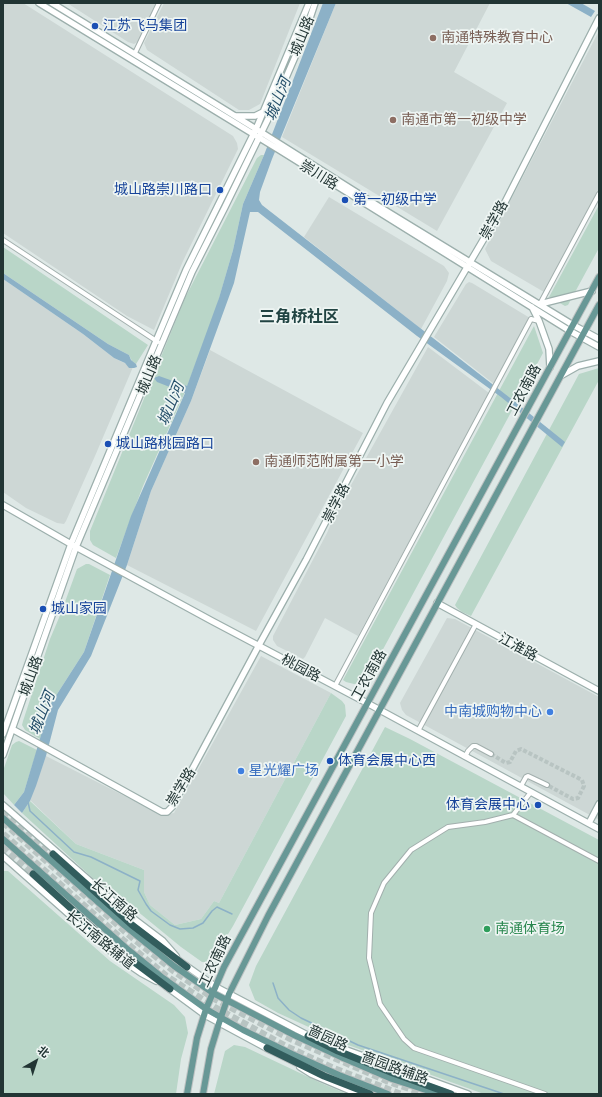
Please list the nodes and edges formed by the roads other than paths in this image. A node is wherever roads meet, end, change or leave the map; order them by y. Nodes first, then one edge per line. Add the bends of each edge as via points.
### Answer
1 (39, 3) edge
2 (52, 3) edge
3 (159, 3) edge
4 (309, 3) edge
5 (316, 3) edge
6 (599, 18) edge
7 (135, 53) junction
8 (263, 112) junction
9 (235, 116) junction
10 (260, 135) junction
11 (599, 194) edge
12 (3, 240) edge
13 (469, 265) junction
14 (599, 277) edge
15 (592, 290) junction
16 (540, 304) junction
17 (599, 305) edge
18 (532, 307) junction
19 (539, 321) junction
20 (573, 325) junction
21 (570, 331) junction
22 (585, 331) junction
23 (581, 337) junction
24 (599, 339) edge
25 (156, 341) junction
26 (162, 344) junction
27 (599, 347) edge
28 (599, 361) edge
29 (550, 367) junction
30 (562, 375) junction
31 (3, 504) edge
32 (73, 545) junction
33 (437, 603) junction
34 (476, 624) junction
35 (259, 645) junction
36 (335, 686) junction
37 (599, 691) edge
38 (367, 703) junction
39 (380, 710) junction
40 (12, 730) junction
41 (418, 732) junction
42 (3, 734) edge
43 (491, 754) tunnel mouth
44 (3, 755) edge
45 (465, 757) junction
46 (546, 785) tunnel mouth
47 (520, 786) junction
48 (531, 792) junction
49 (599, 804) edge
50 (3, 806) edge
51 (513, 815) junction
52 (3, 818) edge
53 (588, 823) junction
54 (599, 829) edge
55 (3, 839) edge
56 (53, 854) tunnel mouth
57 (3, 856) edge
58 (3, 860) edge
59 (599, 861) edge
60 (11, 863) junction
61 (33, 874) tunnel mouth
62 (187, 967) junction
63 (170, 989) junction
64 (214, 990) junction
65 (228, 997) junction
66 (206, 1012) junction
67 (220, 1020) junction
68 (308, 1036) junction
69 (267, 1048) junction
70 (187, 1094) edge
71 (203, 1094) edge
72 (358, 1094) edge
73 (370, 1094) edge
74 (388, 1094) edge
75 (438, 1094) edge
76 (451, 1094) edge
77 (468, 1094) edge
78 (545, 1094) edge

1 - 10 street, 崇川路
2 - 7 street, 崇川路
3 - 7 street
4 - 8 street, 城山路
5 - 10 street, 城山路
6 - 13 street, 崇学路 via 502,208
7 - 9 street, 崇川路
8 - 9 street via 255,116
8 - 10 street, 城山路
9 - 10 street, 崇川路
10 - 13 street, 崇川路
10 - 25 street, 城山路 via 186,270
10 - 26 street, 城山路 via 192,272
11 - 16 street
12 - 25 street
13 - 16 street, 崇川路
13 - 18 street, 崇川路
13 - 35 street, 崇学路 via 387,403
14 - 15 main road, 工农南路
15 - 16 street
15 - 20 main road, 工农南路
16 - 20 street, 崇川路
17 - 22 main road, 工农南路
18 - 19 street
18 - 21 street, 崇川路
19 - 29 street via 549,349
19 - 36 street via 531,320
20 - 21 main road, 工农南路
20 - 22 street, 崇川路
21 - 23 street, 崇川路
21 - 29 main road, 工农南路
22 - 23 main road, 工农南路
22 - 24 street, 崇川路
23 - 27 street, 崇川路
23 - 30 main road, 工农南路
25 - 26 street
25 - 32 street, 城山路
26 - 32 street, 城山路
28 - 30 street via 578,366
29 - 38 main road, 工农南路
30 - 33 main road, 工农南路
31 - 32 street, 桃园路
32 - 35 street, 桃园路
32 - 40 street, 城山路
32 - 42 street, 城山路
33 - 34 street, 江淮路
33 - 39 main road, 工农南路
34 - 37 street, 江淮路
34 - 41 street
35 - 36 street, 桃园路
35 - 40 street, 崇学路 via 167,812 162,812
36 - 38 street, 桃园路
38 - 39 street, 桃园路
38 - 64 main road, 工农南路 via 244,927
39 - 41 street, 桃园路
39 - 65 main road, 工农南路 via 268,916
40 - 44 street, 城山路
41 - 45 street, 桃园路
43 - 45 street via 473,746
45 - 47 street, 桃园路
46 - 47 street via 528,776
47 - 48 street, 桃园路
48 - 51 street
48 - 53 street, 桃园路
49 - 53 street
50 - 62 street via 130,916 163,941
51 - 59 street
51 - 78 street via 448,827 411,850 384,883 371,913 369,958 380,1004 404,1039 414,1048
52 - 64 main road, 长江南路 via 174,966
53 - 54 street, 桃园路
55 - 66 main road, 长江南路 via 125,948
56 - 62 highway via 132,925
57 - 60 street, 长江南路辅道
58 - 60 street
60 - 63 street, 长江南路辅道 via 116,956
61 - 63 highway via 110,944
62 - 64 street
63 - 66 street, 长江南路辅道
64 - 65 main road, 啬园路
64 - 66 main road, 工农南路
65 - 67 main road, 工农南路
65 - 68 street, 啬园路辅路
65 - 75 main road, 啬园路 via 281,1029 343,1058 392,1079
66 - 67 main road, 啬园路
66 - 70 main road, 工农南路 via 197,1038
67 - 69 street
67 - 71 main road, 工农南路 via 211,1049
67 - 74 main road, 啬园路 via 338,1075
68 - 76 highway via 338,1051
68 - 77 street, 啬园路辅路
69 - 72 street via 311,1074
69 - 73 highway via 324,1076

